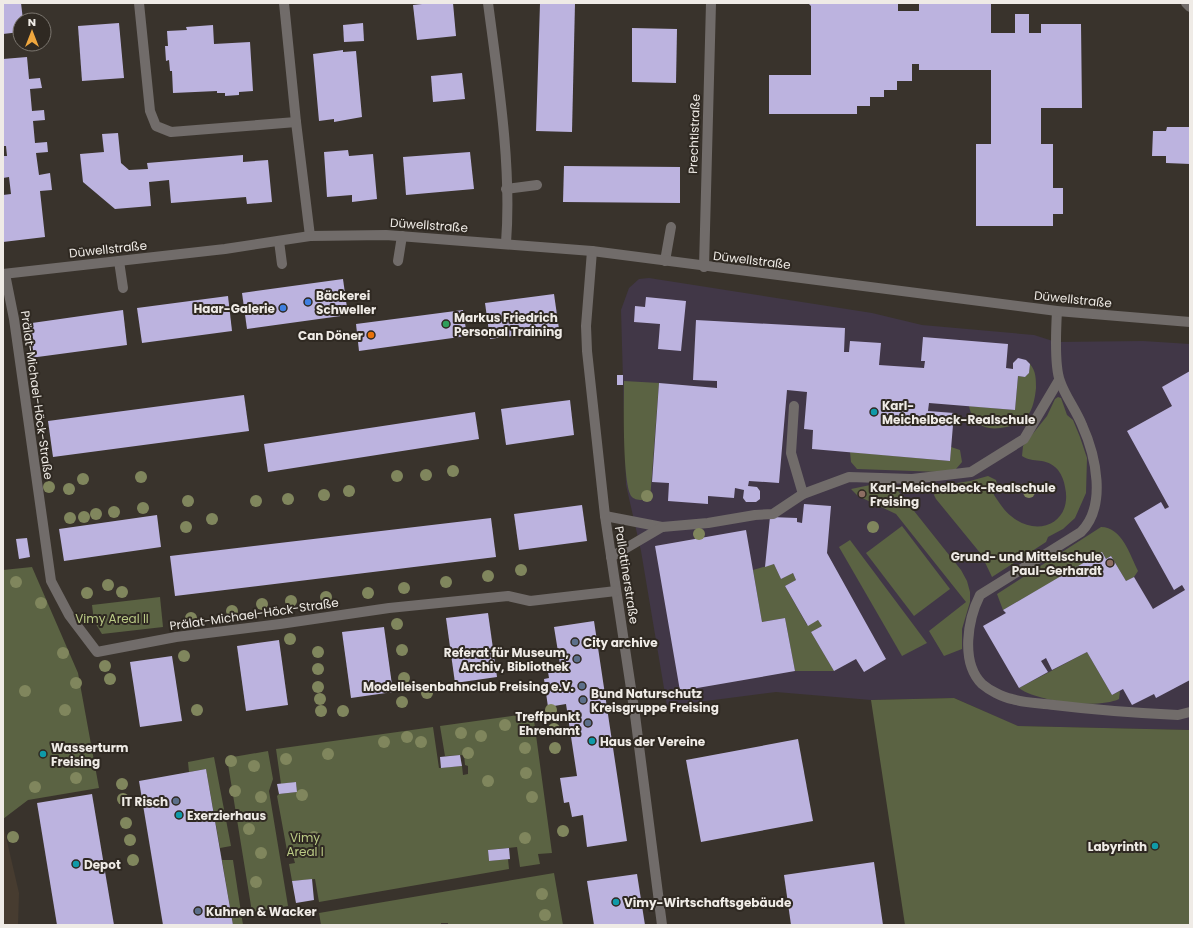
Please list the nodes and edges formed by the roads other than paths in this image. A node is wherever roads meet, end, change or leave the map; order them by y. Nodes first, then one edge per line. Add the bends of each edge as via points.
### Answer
1 (138, 3) edge
2 (284, 3) edge
3 (488, 3) edge
4 (711, 3) edge
5 (1186, 3) edge
6 (1190, 7) edge
7 (296, 122) junction
8 (537, 185) dead end
9 (506, 189) junction
10 (670, 227) dead end
11 (310, 236) junction
12 (402, 236) junction
13 (279, 240) junction
14 (506, 243) junction
15 (592, 251) junction
16 (119, 261) junction
17 (398, 261) dead end
18 (665, 261) junction
19 (282, 264) dead end
20 (704, 266) junction
21 (4, 274) edge
22 (123, 288) dead end
23 (1057, 311) junction
24 (1190, 322) edge
25 (1060, 380) junction
26 (794, 406) dead end
27 (803, 494) junction
28 (605, 516) junction
29 (662, 526) junction
30 (610, 557) junction
31 (616, 591) junction
32 (1190, 712) edge
33 (662, 925) edge

1 - 7 street via 150,111 156,126 171,132
2 - 7 street
3 - 9 street via 499,83
4 - 20 street, Prechtlstraße
5 - 6 street
7 - 11 street
8 - 9 street
9 - 14 street
10 - 18 street
11 - 12 street, Düwellstraße
11 - 13 street, Düwellstraße
12 - 14 street, Düwellstraße
12 - 17 street
13 - 16 street, Düwellstraße
13 - 19 street
14 - 15 street, Düwellstraße
15 - 18 street, Düwellstraße
15 - 28 street, Pallottinerstraße via 586,326 587,351
16 - 21 street, Düwellstraße
16 - 22 street
18 - 20 street, Düwellstraße
20 - 23 street, Düwellstraße
21 - 31 street, Prälat-Michael-Höck-Straße via 14,319 51,581 70,615 97,652 176,637 389,608 508,596 530,601
23 - 24 street, Düwellstraße
23 - 25 street via 1056,342
25 - 27 street via 1024,439 971,472 912,479 849,477
25 - 32 street via 1083,425 1092,450 1096,474 1096,504 1092,518 1081,532 980,595 974,606 969,639 969,656 974,672 982,684 1012,699 1100,710 1178,715
26 - 27 street via 791,453
27 - 29 street via 773,514
28 - 29 street
28 - 30 street, Pallottinerstraße
29 - 30 street
30 - 31 street, Pallottinerstraße
31 - 33 street, Pallottinerstraße

